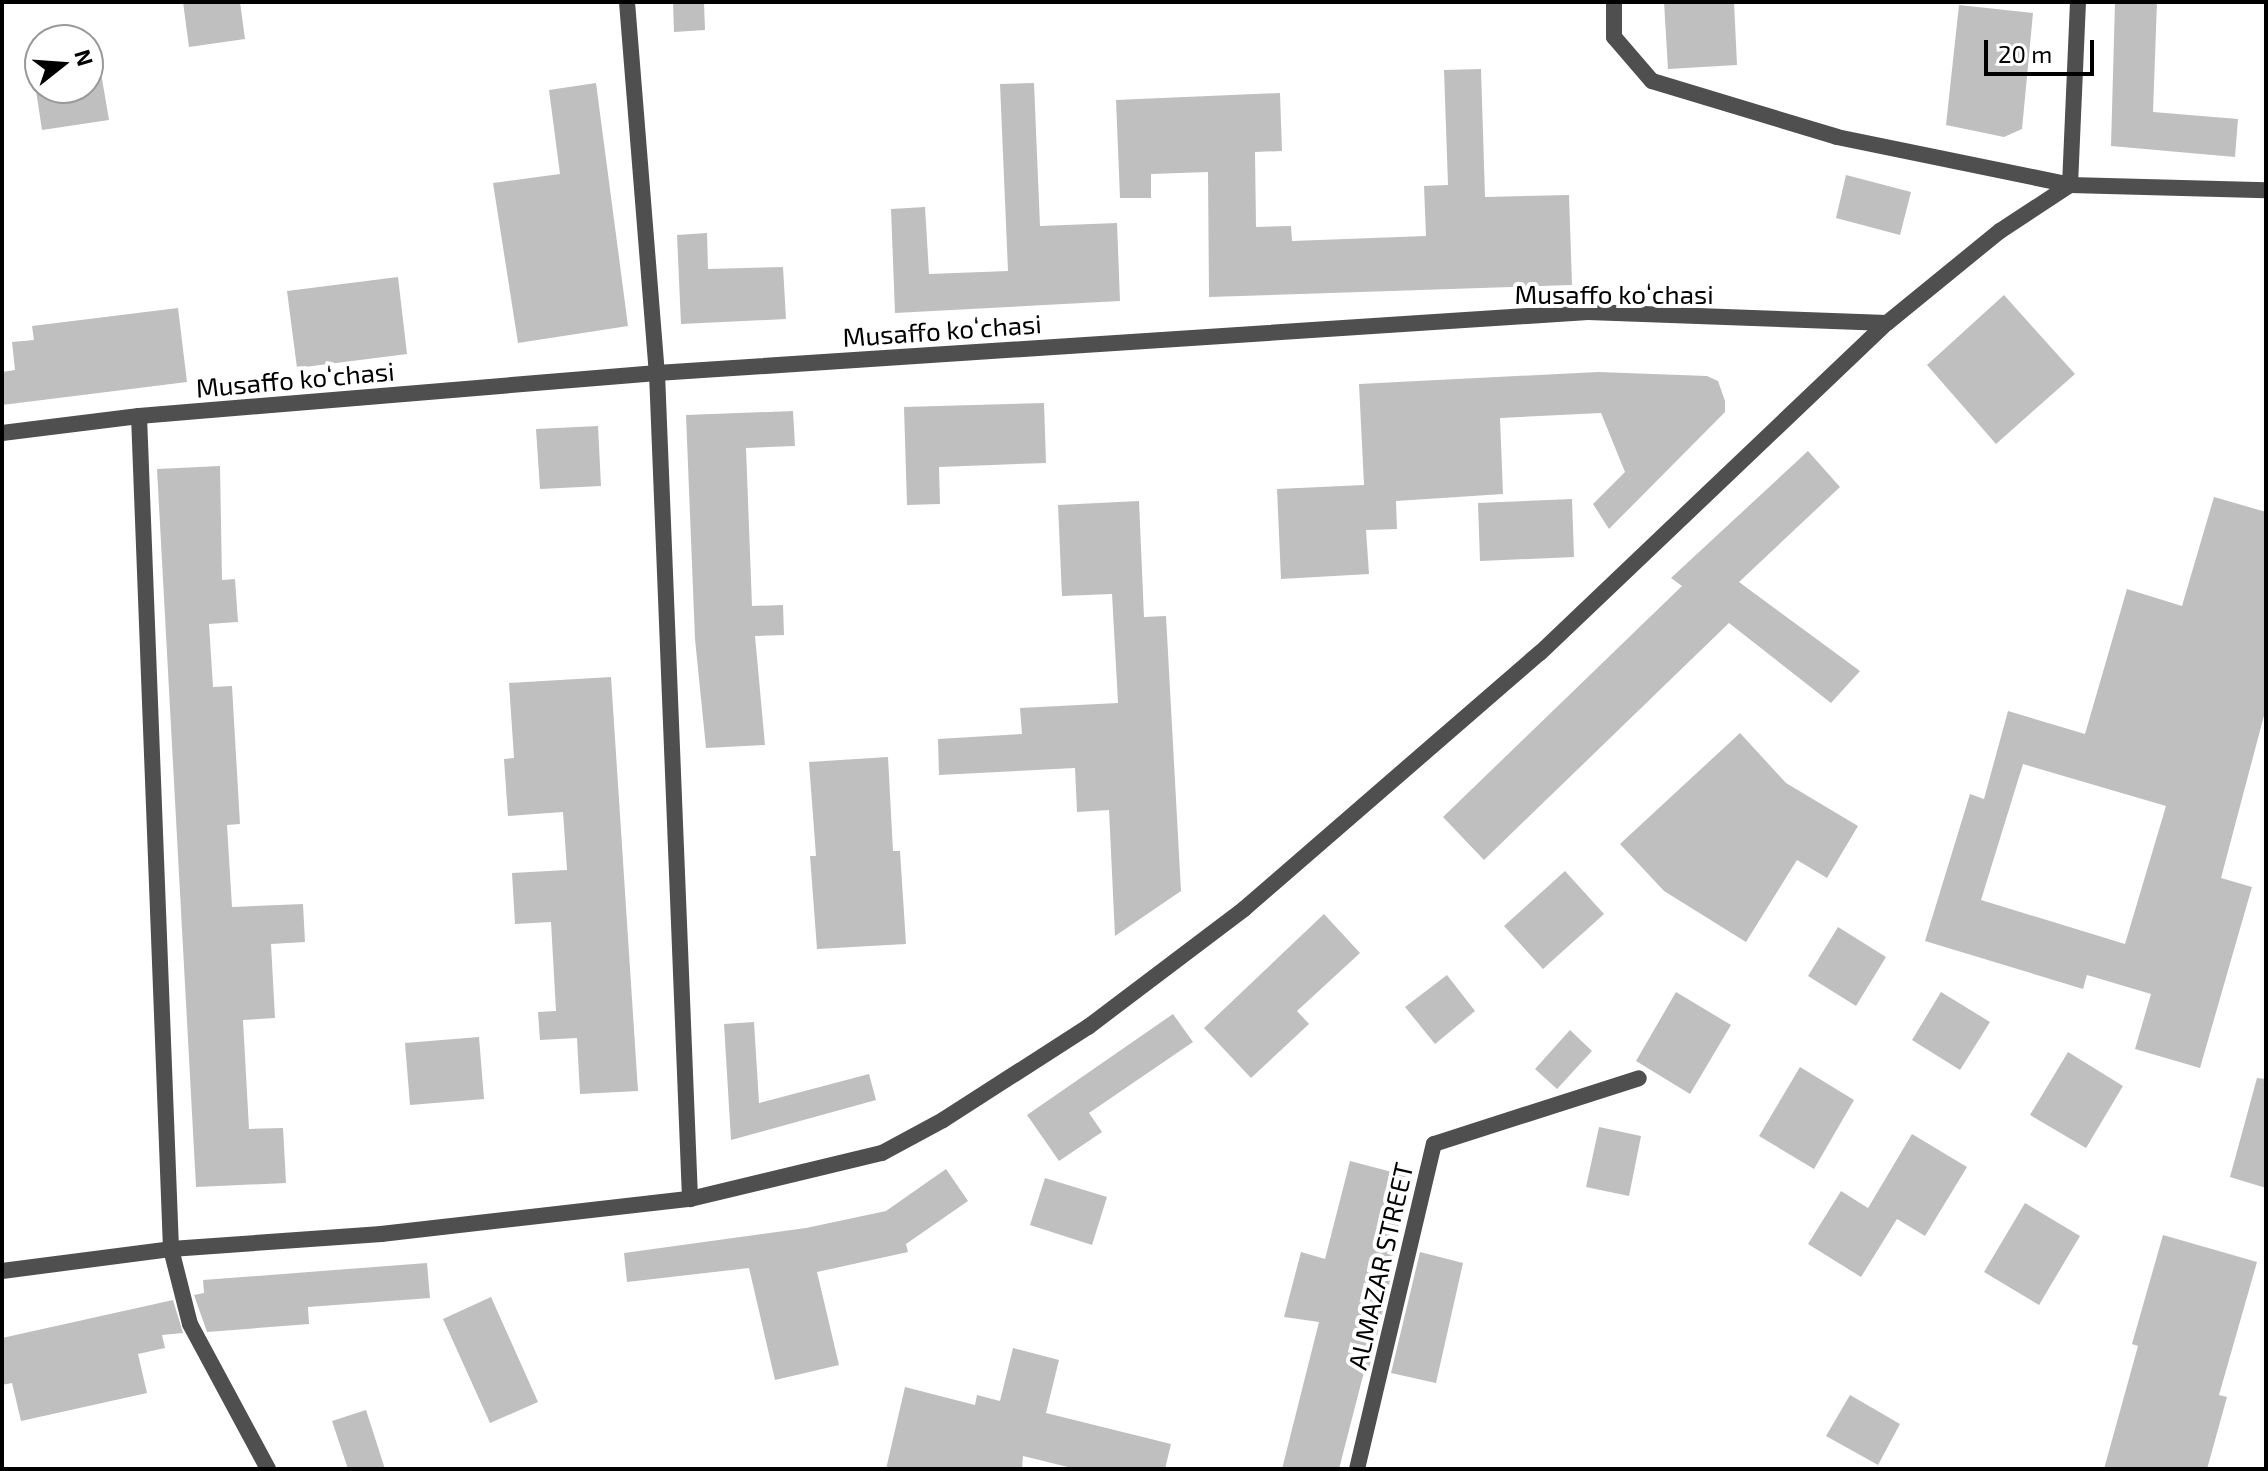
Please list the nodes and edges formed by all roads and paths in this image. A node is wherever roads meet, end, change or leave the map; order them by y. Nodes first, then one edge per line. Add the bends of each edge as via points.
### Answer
1 (627, 2) edge
2 (1614, 2) edge
3 (2078, 2) edge
4 (2070, 185) junction
5 (2266, 190) edge
6 (1887, 323) junction
7 (657, 373) junction
8 (139, 416) junction
9 (2, 433) edge
10 (1639, 1078) dead end
11 (690, 1199) junction
12 (171, 1249) junction
13 (2, 1271) edge
14 (268, 1469) edge
15 (1357, 1469) edge

1 - 7 street
2 - 4 street via 1614,37 1652,81 1837,137
3 - 4 street
4 - 5 street
4 - 6 street via 2000,231
6 - 7 street, Musaffo koʻchasi via 1588,312
6 - 11 street via 1540,653 1244,909 1088,1027 882,1153
7 - 8 street, Musaffo koʻchasi
7 - 11 street
8 - 9 street, Musaffo koʻchasi
8 - 12 street
10 - 15 street, ALMAZAR STREET via 1434,1144
11 - 12 street via 381,1234
12 - 13 street
12 - 14 street via 190,1324

